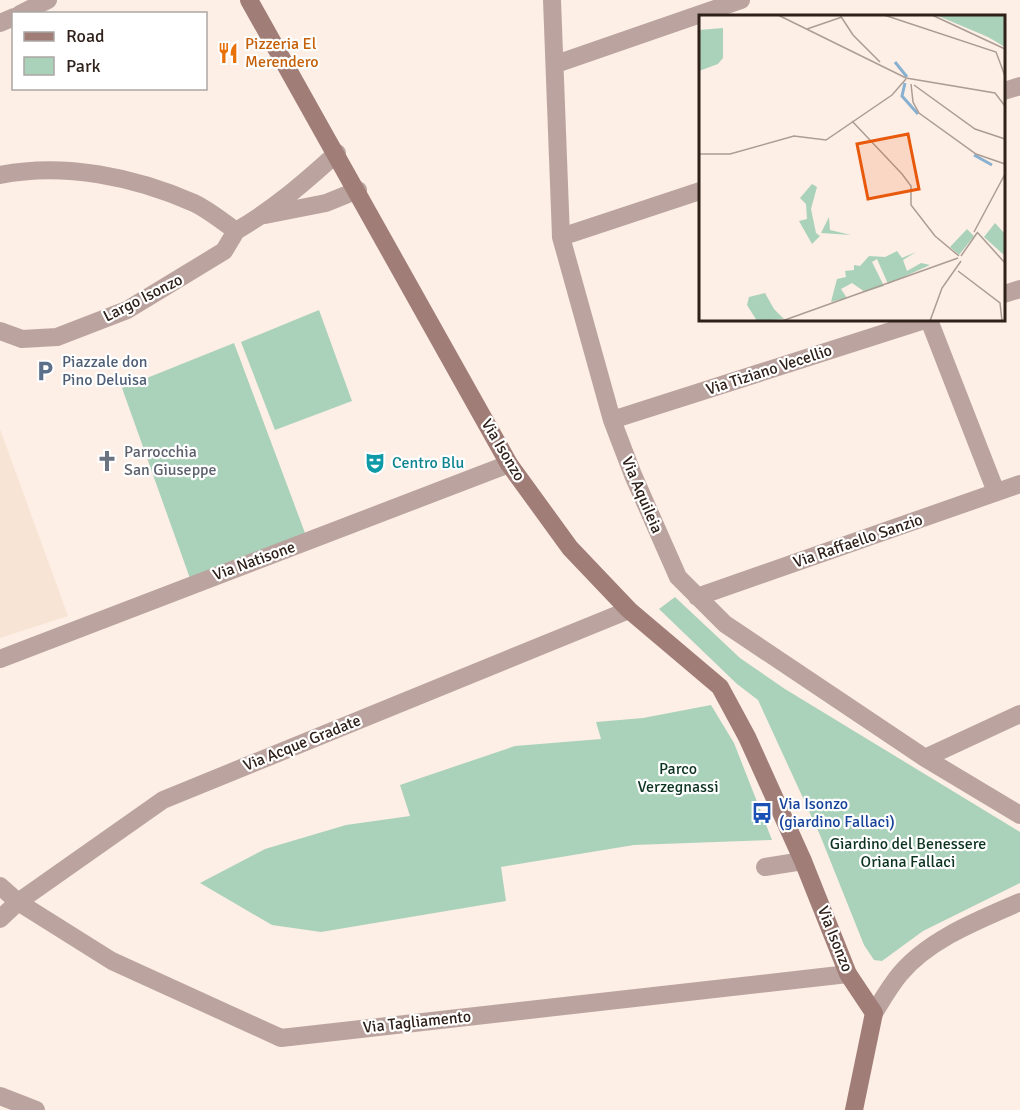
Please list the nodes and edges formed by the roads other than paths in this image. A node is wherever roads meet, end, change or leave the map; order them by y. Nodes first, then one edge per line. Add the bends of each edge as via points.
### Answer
1 (48, 0) edge
2 (249, 0) edge
3 (552, 0) edge
4 (741, 0) edge
5 (24, 12) edge
6 (556, 64) junction
7 (1020, 86) edge
8 (1005, 91) edge
9 (337, 153) junction
10 (1, 174) edge
11 (358, 190) junction
12 (699, 191) edge
13 (263, 216) junction
14 (236, 231) junction
15 (561, 237) junction
16 (1020, 289) edge
17 (1005, 294) edge
18 (924, 321) edge
19 (927, 321) edge
20 (0, 331) edge
21 (612, 420) junction
22 (509, 464) junction
23 (1020, 484) edge
24 (996, 492) junction
25 (697, 597) junction
26 (629, 610) junction
27 (0, 659) edge
28 (1020, 714) edge
29 (926, 758) junction
30 (1020, 815) edge
31 (803, 861) junction
32 (765, 867) dead end
33 (0, 886) edge
34 (18, 902) junction
35 (1020, 902) edge
36 (0, 919) edge
37 (848, 974) junction
38 (874, 1013) junction
39 (0, 1096) edge
40 (36, 1110) edge
41 (854, 1110) edge

1 - 5 street
2 - 9 street, Via Isonzo
3 - 6 street, Via Aquileia
4 - 6 street
6 - 15 street, Via Aquileia
7 - 8 street
9 - 11 street, Via Isonzo
9 - 13 street, Largo Isonzo
10 - 14 street via 79,170 149,187 195,204
11 - 13 street, Largo Isonzo via 326,203
11 - 22 street, Via Isonzo
12 - 15 street
13 - 14 street, Largo Isonzo
14 - 20 street, Largo Isonzo via 224,251 127,310 57,337 22,339
15 - 21 street, Via Aquileia
16 - 17 street
18 - 21 street, Via Tiziano Vecellio
19 - 24 street
21 - 25 street, Via Aquileia via 678,577
22 - 26 street, Via Isonzo via 570,548
22 - 27 street, Via Natisone
23 - 24 street, Via Raffaello Sanzio
24 - 25 street, Via Raffaello Sanzio
25 - 29 street, Via Aquileia via 725,624
26 - 31 street, Via Isonzo via 720,687
26 - 34 street, Via Acque Gradate via 163,800
28 - 29 street
29 - 30 street, Via Aquileia
31 - 32 street
31 - 37 street, Via Isonzo
33 - 34 street, Via Tagliamento
34 - 36 street, Via Acque Gradate
34 - 37 street, Via Tagliamento via 112,961 281,1038
35 - 38 street via 936,944 900,973
37 - 38 street, Via Isonzo
38 - 41 street
39 - 40 street

